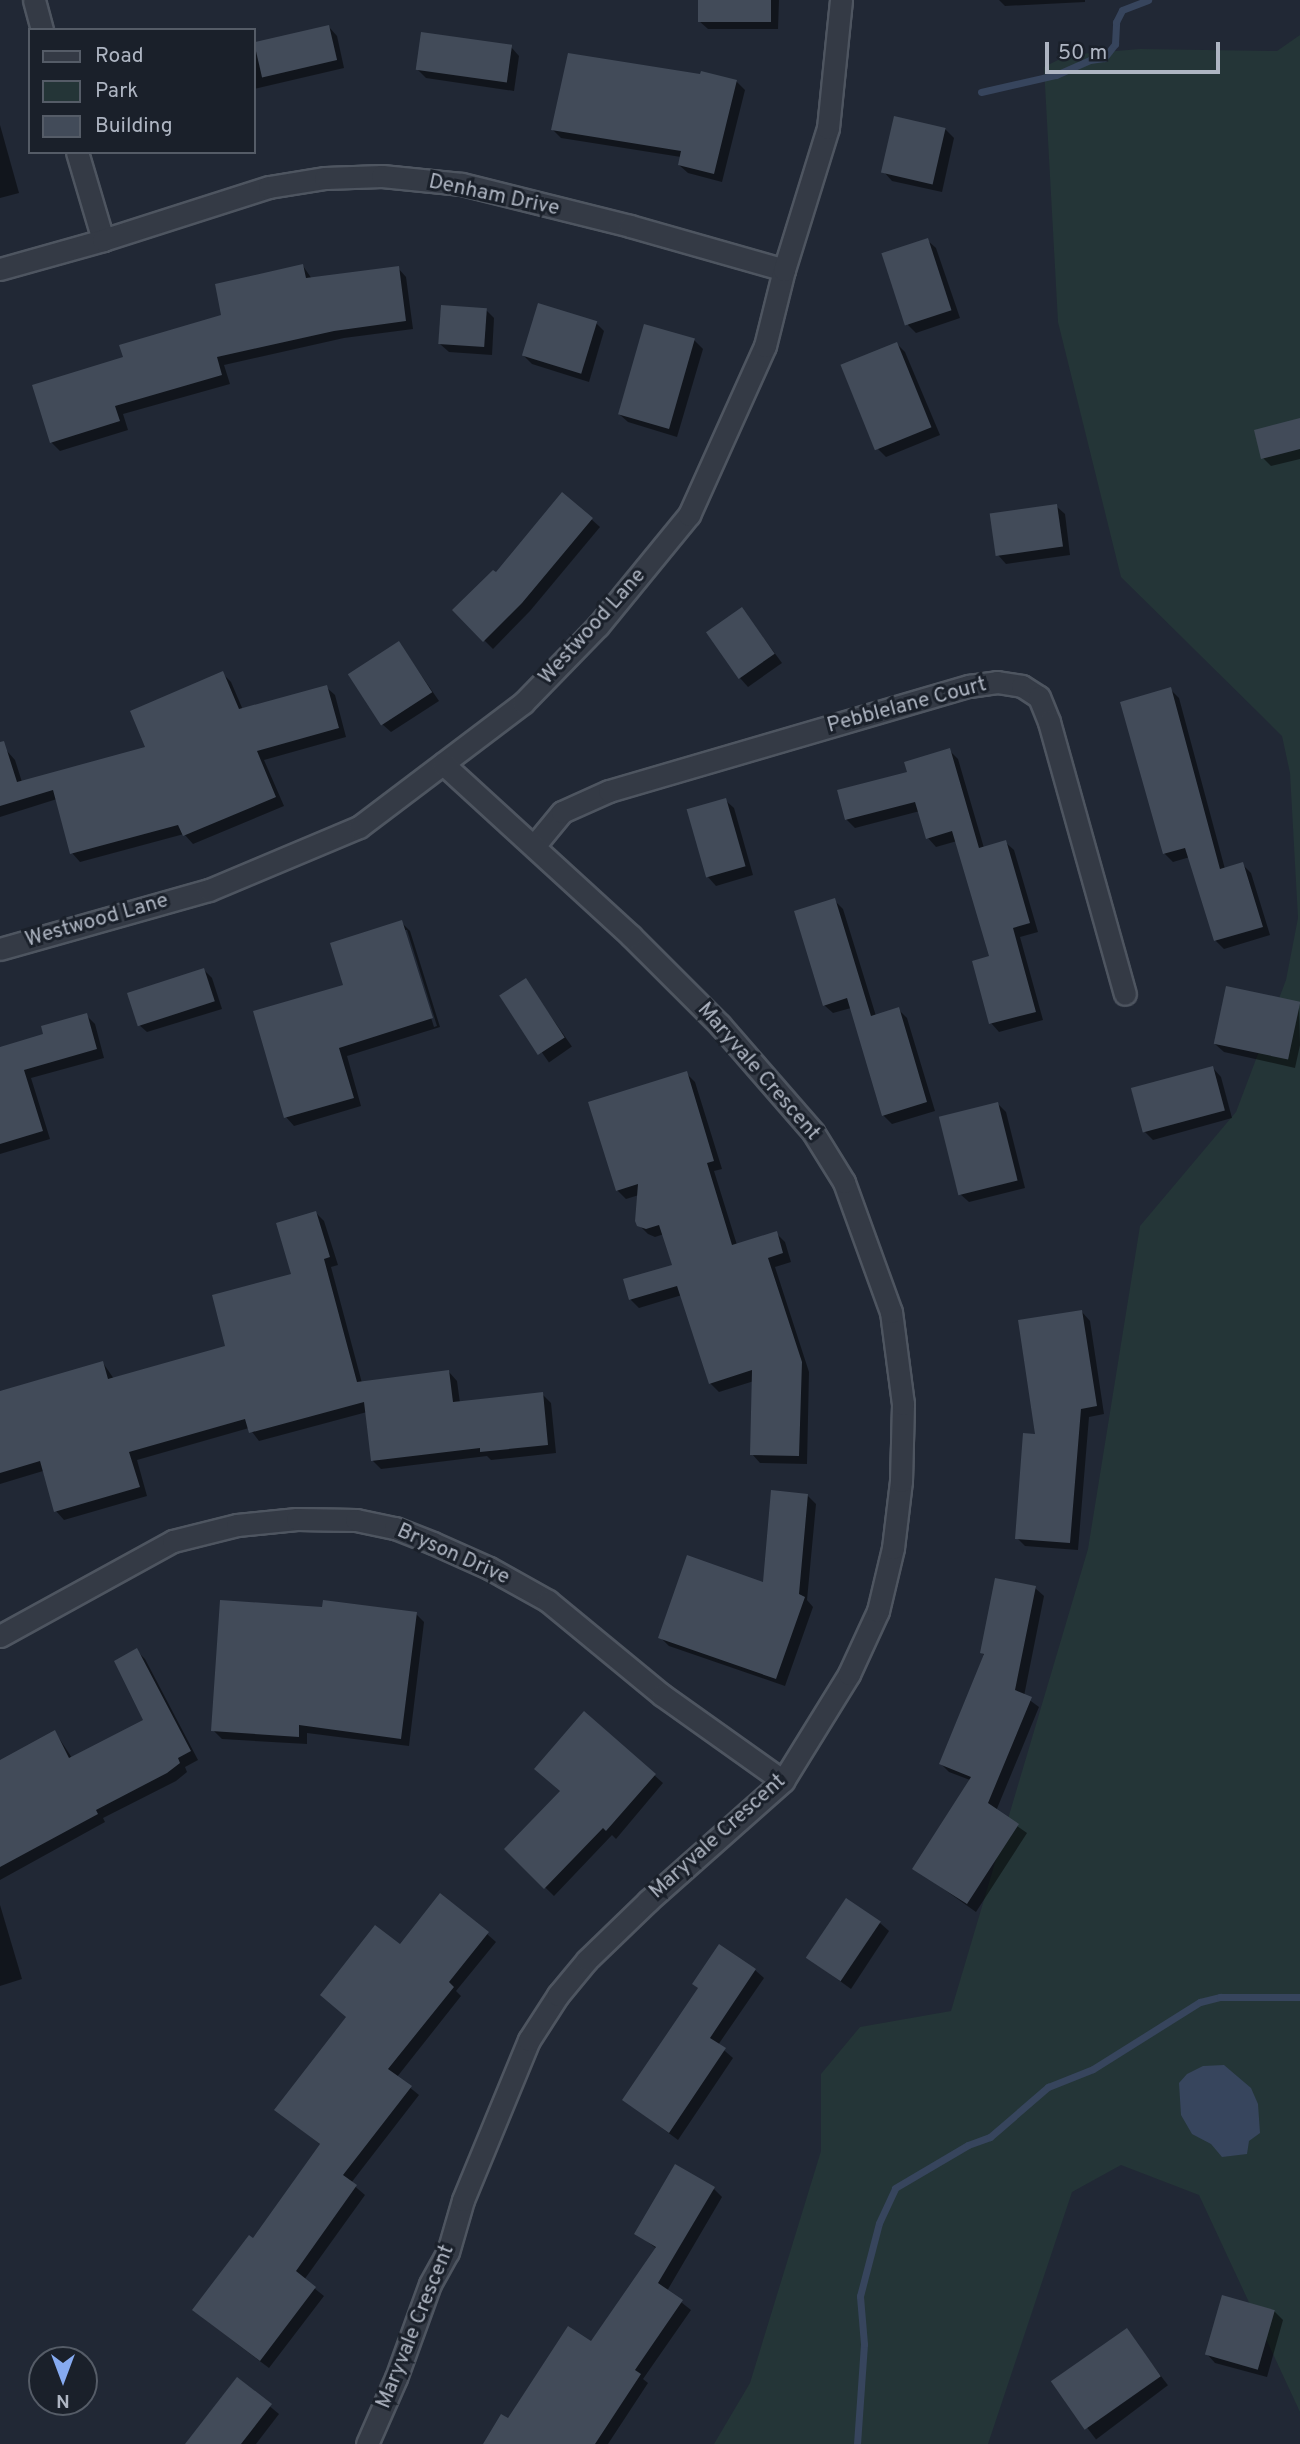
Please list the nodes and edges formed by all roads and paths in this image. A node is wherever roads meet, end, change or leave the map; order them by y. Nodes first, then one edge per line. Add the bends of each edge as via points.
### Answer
1 (34, 0) edge
2 (841, 0) edge
3 (41, 28) edge
4 (79, 154) edge
5 (103, 240) junction
6 (0, 269) edge
7 (784, 270) junction
8 (443, 764) junction
9 (534, 846) junction
10 (0, 949) edge
11 (1125, 994) dead end
12 (0, 1636) edge
13 (783, 1781) junction
14 (368, 2444) edge

1 - 3 street
2 - 7 street, Westwood Lane via 828,128
4 - 5 street
5 - 6 street, Denham Drive
5 - 7 street, Denham Drive via 269,187 382,176 462,184
7 - 8 street, Westwood Lane via 765,346 689,515 598,626 523,703
8 - 9 street, Maryvale Crescent
8 - 10 street, Westwood Lane via 359,828 209,890
9 - 11 street, Pebblelane Court via 562,812 609,791 969,685 997,682 1022,686 1039,697 1049,722
9 - 13 street, Maryvale Crescent via 720,1025 813,1132 844,1182 891,1312 903,1404 893,1548 878,1611 855,1661
12 - 13 street, Bryson Drive via 173,1541 237,1525 356,1520 433,1543 548,1601 662,1695
13 - 14 street, Maryvale Crescent via 587,1960 558,1994 529,2040

